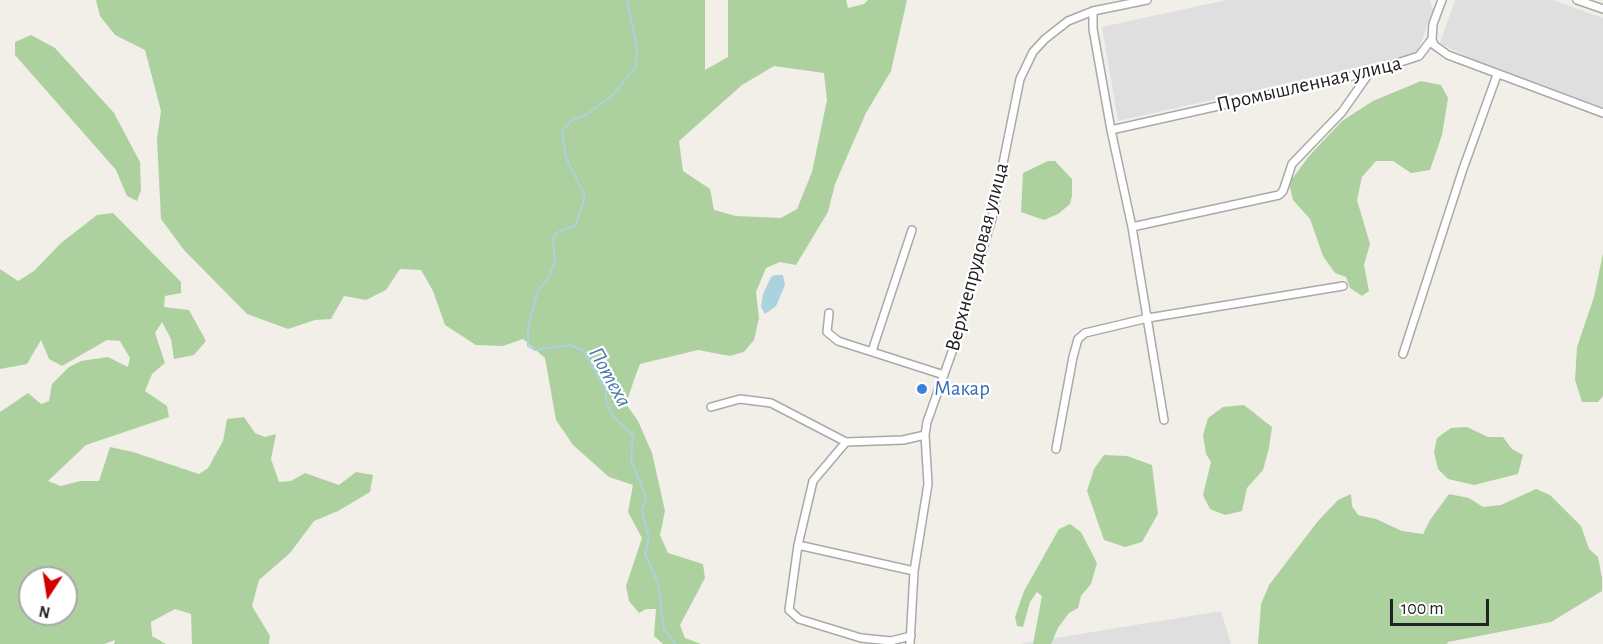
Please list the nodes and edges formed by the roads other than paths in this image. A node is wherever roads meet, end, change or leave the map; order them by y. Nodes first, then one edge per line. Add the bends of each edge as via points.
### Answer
1 (1104, 0) edge
2 (1147, 0) edge
3 (1442, 0) edge
4 (1577, 0) edge
5 (1104, 9) junction
6 (1603, 9) edge
7 (1093, 11) junction
8 (1432, 39) junction
9 (1370, 72) junction
10 (1497, 75) junction
11 (1603, 113) edge
12 (1111, 130) junction
13 (1132, 227) junction
14 (912, 230) dead end
15 (1343, 286) dead end
16 (829, 313) dead end
17 (1148, 318) junction
18 (872, 351) junction
19 (1403, 354) dead end
20 (944, 375) junction
21 (711, 407) dead end
22 (1164, 420) dead end
23 (925, 435) junction
24 (846, 442) junction
25 (1056, 449) dead end
26 (798, 545) junction
27 (914, 571) junction
28 (910, 640) edge

1 - 5 street
2 - 5 street, Верхнепрудовая улица
3 - 8 street
4 - 6 street
5 - 7 street, Верхнепрудовая улица
7 - 12 street
7 - 20 street, Верхнепрудовая улица via 1056,29 1026,64 1014,103 992,218
8 - 9 street, Промышленная улица via 1419,56
8 - 10 street via 1448,55
9 - 12 street, Промышленная улица
9 - 13 street via 1342,112 1292,164 1279,195
10 - 11 street
10 - 19 street
12 - 13 street
13 - 17 street
14 - 18 street
15 - 17 street
16 - 18 street via 827,332 831,338
17 - 22 street
17 - 25 street via 1081,335
18 - 20 street
20 - 23 street, Верхнепрудовая улица
21 - 24 street via 740,399 771,403
23 - 24 street via 903,440
23 - 27 street, Верхнепрудовая улица via 927,484
24 - 26 street via 813,481
26 - 27 street
26 - 28 street via 789,599 792,615 861,638
27 - 28 street, Верхнепрудовая улица

